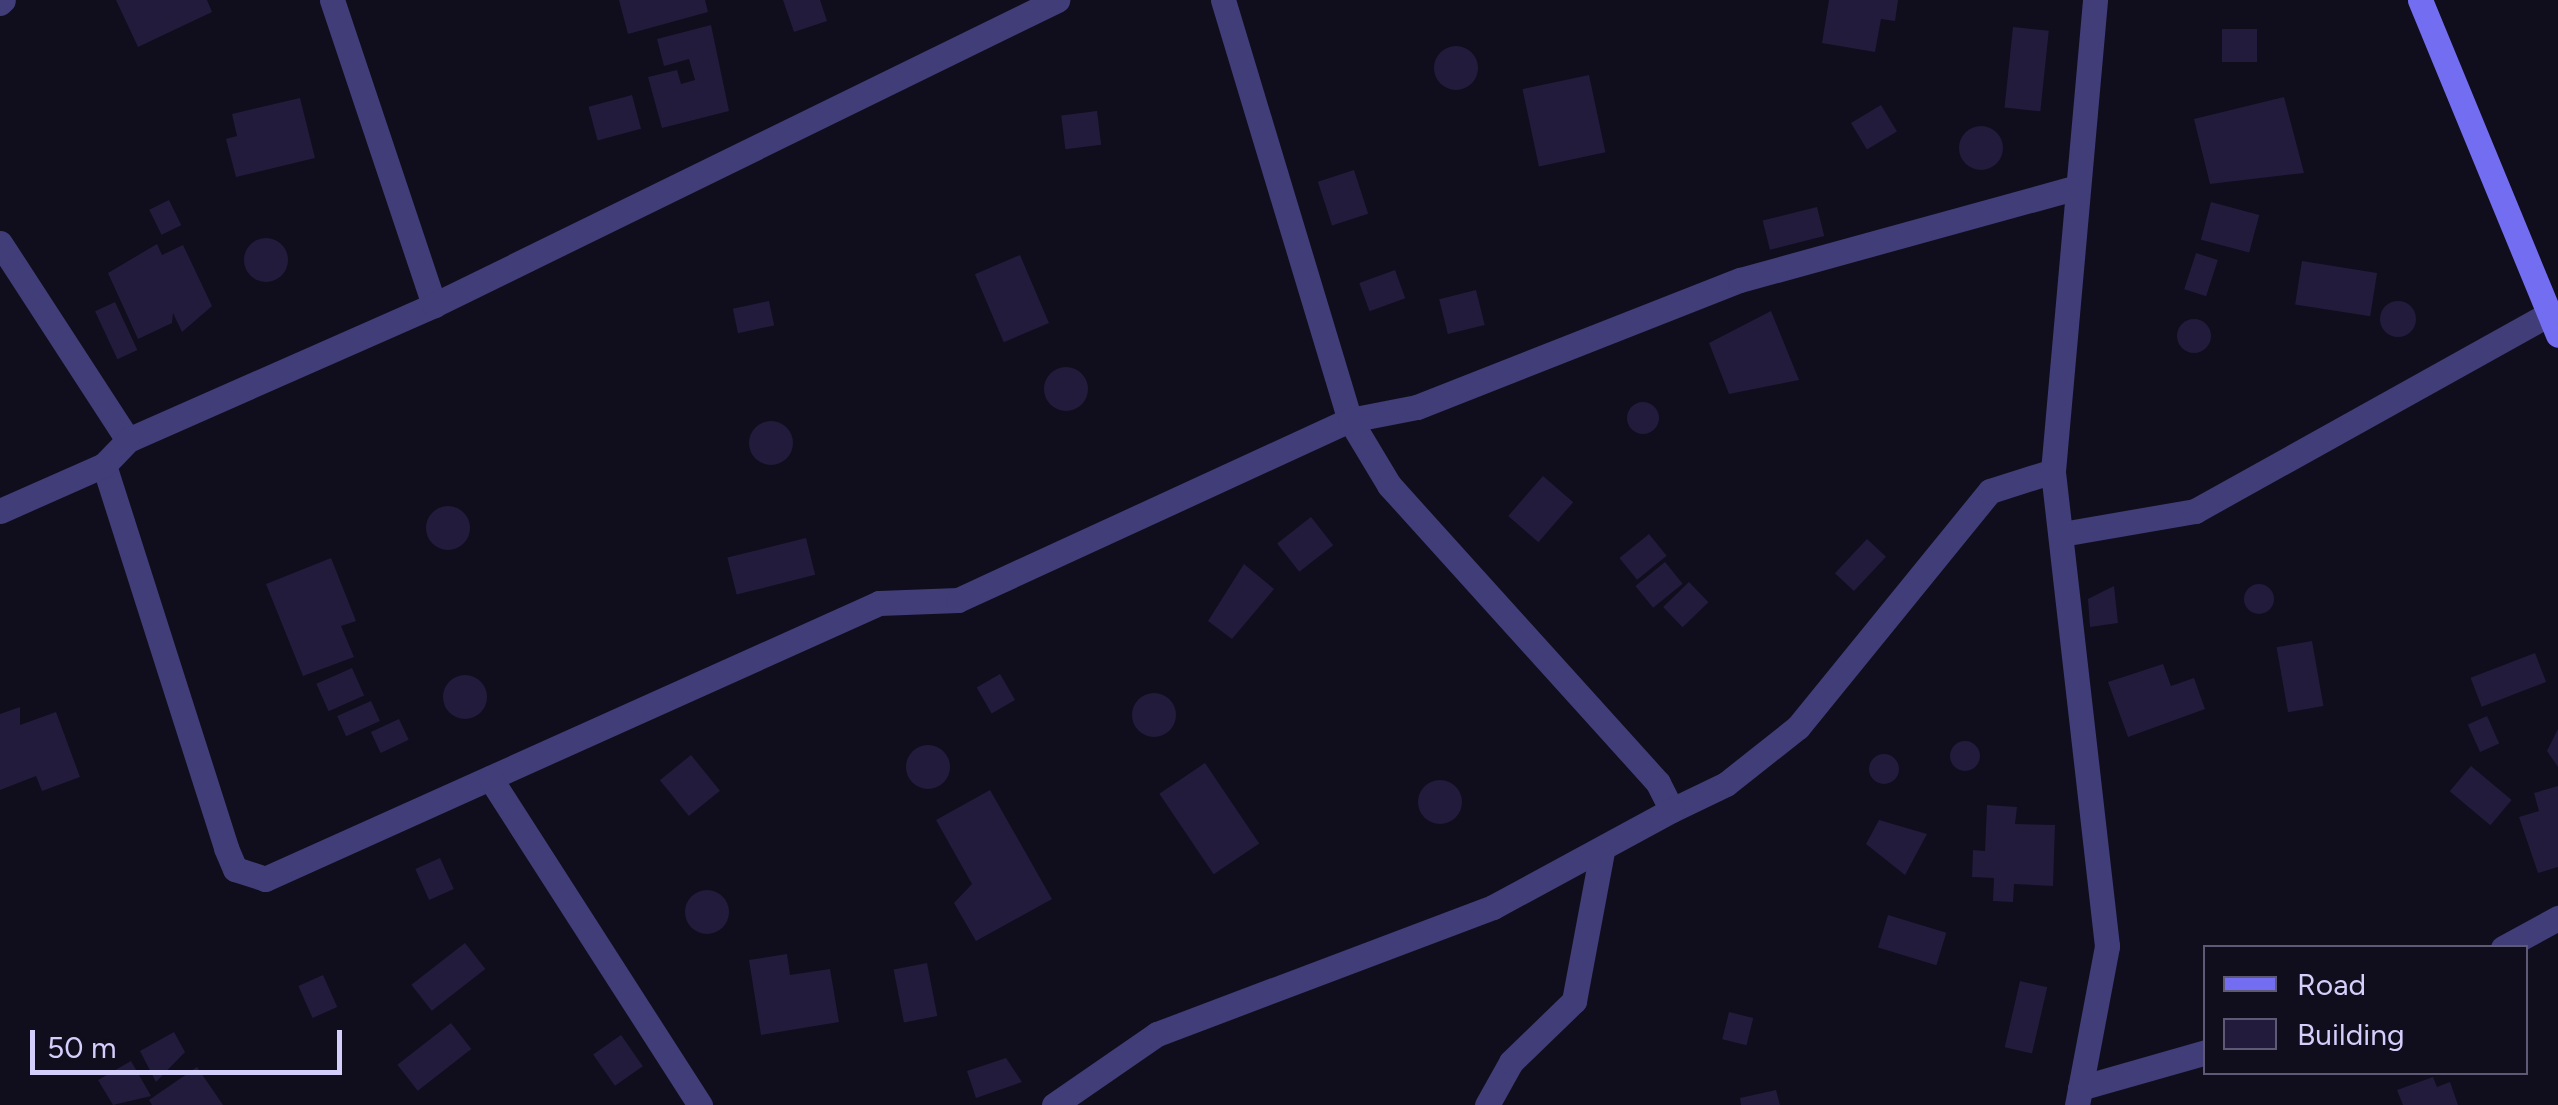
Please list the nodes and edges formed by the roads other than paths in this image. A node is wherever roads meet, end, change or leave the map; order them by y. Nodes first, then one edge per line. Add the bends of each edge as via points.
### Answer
1 (332, 0) edge
2 (1057, 0) edge
3 (1223, 0) edge
4 (2095, 0) edge
5 (2420, 0) edge
6 (2073, 188) junction
7 (0, 243) edge
8 (434, 304) junction
9 (2553, 325) edge
10 (1350, 420) junction
11 (128, 440) junction
12 (104, 465) junction
13 (2052, 471) junction
14 (0, 511) edge
15 (2062, 534) junction
16 (490, 778) junction
17 (1672, 810) junction
18 (1602, 852) junction
19 (2558, 918) edge
20 (2508, 945) edge
21 (2203, 1053) edge
22 (2078, 1096) edge
23 (700, 1105) edge
24 (1054, 1105) edge
25 (1487, 1105) edge

1 - 8 street
2 - 8 street
3 - 10 street
4 - 6 street
5 - 9 street
6 - 10 street via 1740,280 1417,407
6 - 13 street
7 - 11 street
8 - 11 street
9 - 15 street via 2195,511
10 - 16 street via 958,600 879,603
10 - 17 street via 1389,485 1658,783
11 - 12 street
12 - 14 street
12 - 16 street via 235,868 283,876
13 - 15 street
13 - 17 street via 1990,491 1798,727 1726,784
15 - 22 street via 2106,946
16 - 23 street
17 - 18 street
18 - 24 street via 1493,908 1157,1034
18 - 25 street via 1574,1001 1511,1062
19 - 20 street
21 - 22 street

